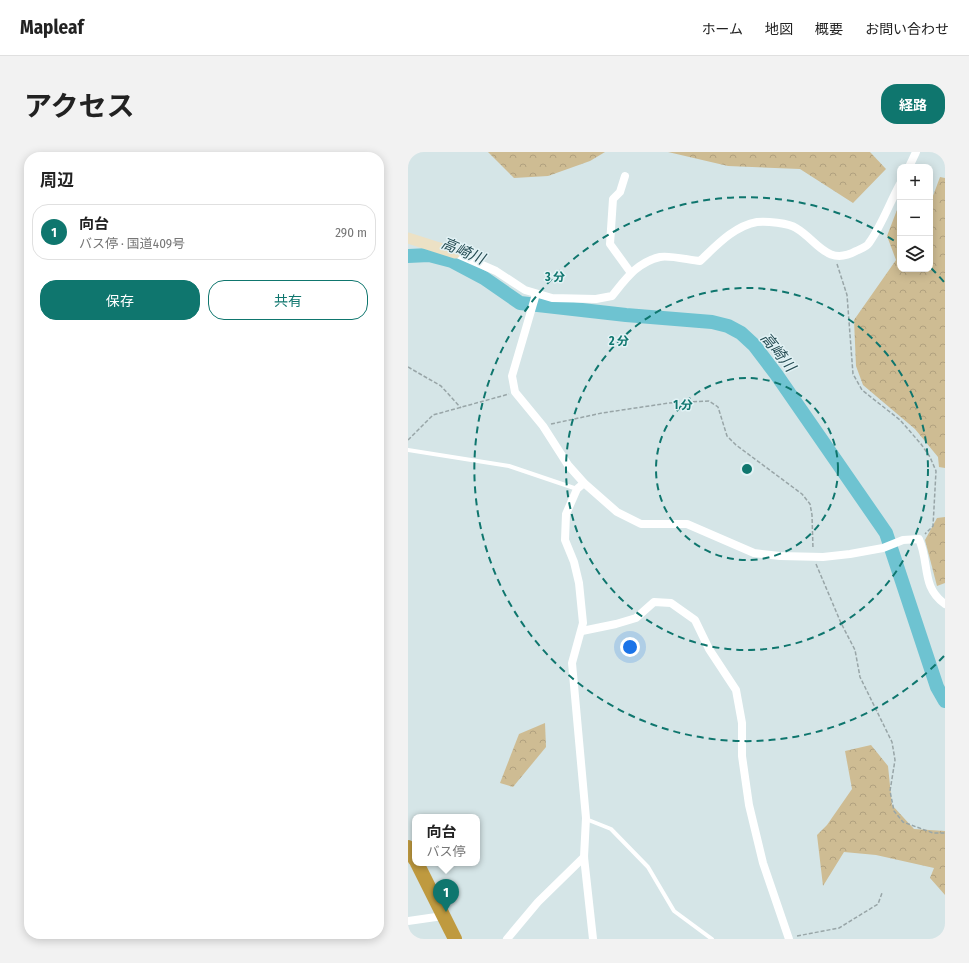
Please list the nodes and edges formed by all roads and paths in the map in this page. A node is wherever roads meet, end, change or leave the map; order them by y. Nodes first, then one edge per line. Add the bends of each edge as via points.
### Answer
1 (916, 152) edge
2 (910, 164) edge
3 (624, 176) dead end
4 (897, 190) edge
5 (408, 238) edge
6 (455, 253) joint
7 (834, 255) junction
8 (631, 273) junction
9 (536, 294) junction
10 (408, 367) edge
11 (515, 392) junction
12 (461, 408) junction
13 (543, 426) junction
14 (408, 440) edge
15 (408, 450) edge
16 (584, 483) junction
17 (577, 489) junction
18 (919, 539) junction
19 (813, 557) junction
20 (945, 604) edge
21 (582, 631) junction
22 (586, 818) junction
23 (945, 833) edge
24 (584, 857) junction
25 (418, 866) edge
26 (882, 893) dead end
27 (443, 916) junction
28 (408, 921) edge
29 (789, 938) edge
30 (455, 939) edge
31 (507, 939) edge
32 (593, 939) edge
33 (712, 939) edge

1 - 2 street
3 - 8 street via 620,192 613,199 610,244
4 - 7 street via 868,245 850,254
5 - 6 street
6 - 9 street via 496,271
7 - 8 street via 813,243 797,228 758,222 726,237 700,261 660,257
7 - 18 path via 847,295 853,374 862,390 900,420 921,444 936,471 933,526
8 - 9 street via 612,296 596,299 552,298
9 - 11 street via 512,376
10 - 12 path via 441,386
11 - 12 path
11 - 13 street
12 - 14 path via 433,415
13 - 16 street
13 - 19 path via 602,413 669,403 709,401 718,407 727,436 802,494 810,504
15 - 17 lane via 510,466
16 - 17 street
16 - 19 street via 617,512 641,524 687,524 754,553
17 - 21 street via 566,514 565,540 579,583
18 - 19 street via 903,540 884,548 850,554
18 - 20 street via 930,589 936,598
19 - 23 path via 855,650 860,677 892,742 895,760 890,791 894,811 903,822 933,833
21 - 22 street via 572,663
21 - 29 street via 636,618 654,602 672,603 695,620 709,649 736,690 742,723 742,756 749,805 763,862
22 - 24 street
22 - 33 lane via 611,829 648,867 674,911
24 - 31 street via 538,902
24 - 32 street
25 - 27 highway
26 - 29 path via 878,904 839,928
27 - 28 street
27 - 30 highway

